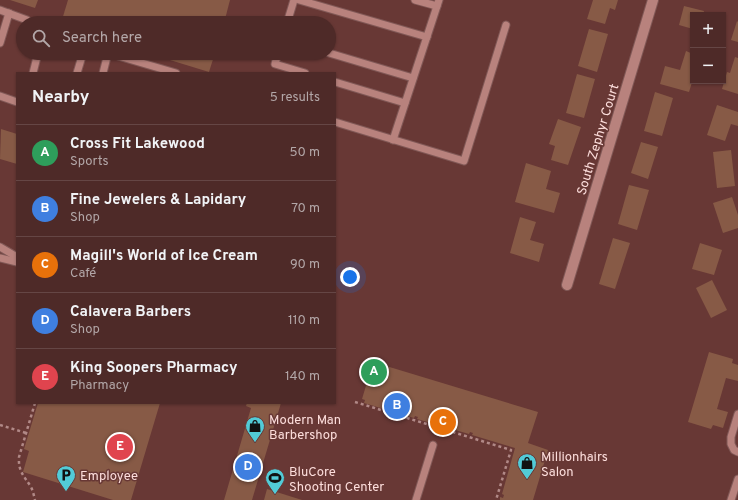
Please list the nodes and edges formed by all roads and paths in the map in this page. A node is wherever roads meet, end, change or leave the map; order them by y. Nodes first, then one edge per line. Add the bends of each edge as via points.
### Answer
1 (294, 0) edge
2 (299, 0) edge
3 (415, 0) edge
4 (653, 0) edge
5 (438, 3) edge
6 (0, 10) edge
7 (9, 13) junction
8 (17, 16) edge
9 (289, 16) edge
10 (506, 25) dead end
11 (426, 37) junction
12 (0, 43) edge
13 (336, 55) edge
14 (36, 60) edge
15 (81, 60) edge
16 (106, 60) edge
17 (132, 60) edge
18 (277, 60) edge
19 (33, 72) edge
20 (77, 72) edge
21 (103, 72) edge
22 (173, 72) edge
23 (302, 72) edge
24 (413, 78) junction
25 (336, 82) edge
26 (0, 96) edge
27 (16, 102) edge
28 (405, 103) junction
29 (336, 122) edge
30 (393, 140) junction
31 (0, 247) edge
32 (16, 256) edge
33 (0, 258) edge
34 (16, 262) edge
35 (567, 285) dead end
36 (354, 402) dead end
37 (35, 404) edge
38 (738, 414) edge
39 (0, 425) edge
40 (26, 433) junction
41 (433, 445) dead end
42 (738, 452) edge
43 (738, 479) edge
44 (35, 500) edge
45 (416, 500) edge
46 (496, 500) edge
47 (732, 500) edge

1 - 9 lane
2 - 11 lane
3 - 5 lane
4 - 35 street, South Zephyr Court
5 - 11 lane
6 - 7 lane
7 - 8 lane
7 - 12 lane
10 - 30 lane via 464,161
11 - 24 lane
13 - 24 lane
14 - 19 lane
15 - 20 lane
16 - 21 lane
17 - 22 lane
18 - 23 lane via 276,64
24 - 28 lane
25 - 28 lane
26 - 27 lane
28 - 30 lane
29 - 30 lane
31 - 32 lane
33 - 34 lane
36 - 46 path via 511,450
37 - 40 path
38 - 42 lane via 731,444
39 - 40 path
40 - 44 path via 18,464
41 - 45 lane
43 - 47 lane

